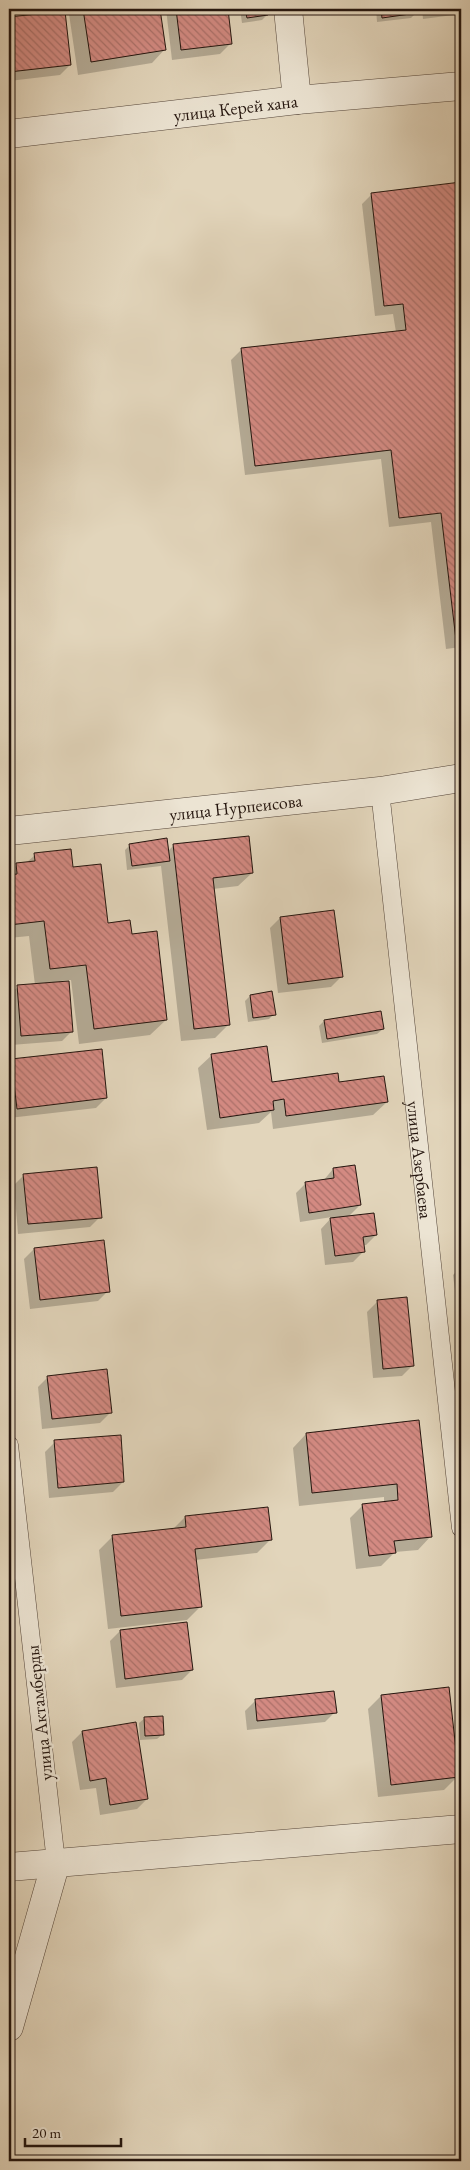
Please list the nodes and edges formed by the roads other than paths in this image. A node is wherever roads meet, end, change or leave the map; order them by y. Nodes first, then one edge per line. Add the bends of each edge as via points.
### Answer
1 (288, 9) edge
2 (461, 86) edge
3 (297, 100) junction
4 (9, 134) edge
5 (461, 778) edge
6 (380, 791) junction
7 (9, 831) edge
8 (9, 1445) edge
9 (461, 1528) edge
10 (461, 1829) edge
11 (56, 1862) junction
12 (9, 1867) edge
13 (9, 2027) edge

1 - 3 street
2 - 3 street, улица Керей хана
3 - 4 street, улица Керей хана
5 - 6 street, улица Нурпеисова
6 - 7 street, улица Нурпеисова
6 - 9 lane, улица Азербаева
8 - 11 lane, улица Актамберды
10 - 11 street
11 - 12 street
11 - 13 street

